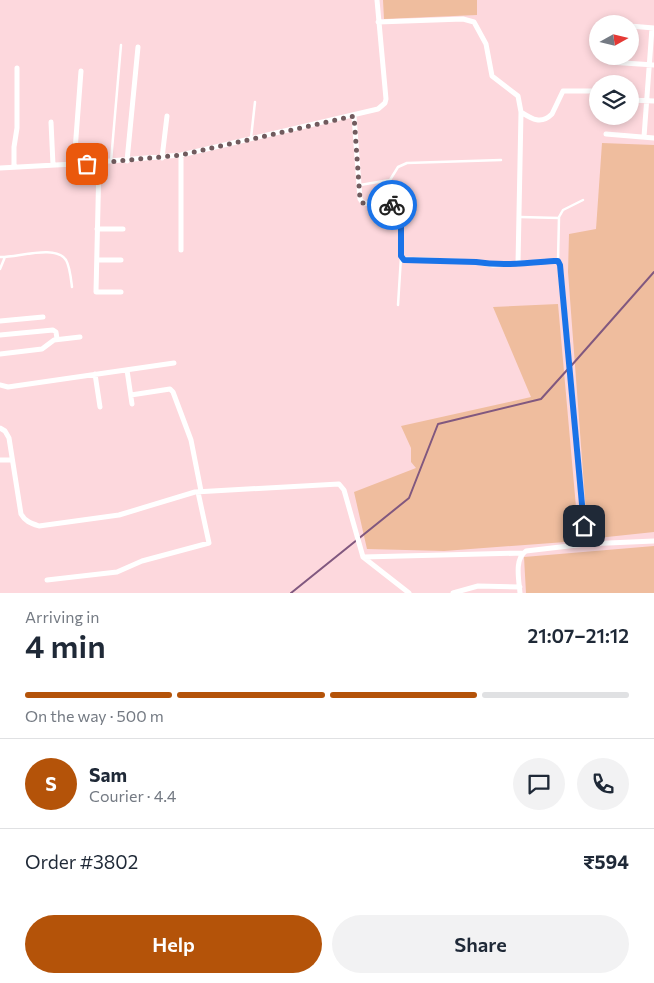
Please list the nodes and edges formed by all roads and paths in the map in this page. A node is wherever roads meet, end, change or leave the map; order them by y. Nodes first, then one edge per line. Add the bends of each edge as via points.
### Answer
1 (377, 0) edge
2 (378, 22) junction
3 (639, 27) edge
4 (653, 28) edge
5 (121, 45) dead end
6 (138, 47) dead end
7 (639, 64) edge
8 (652, 65) edge
9 (17, 68) dead end
10 (80, 71) dead end
11 (589, 91) edge
12 (639, 101) edge
13 (647, 101) junction
14 (654, 101) edge
15 (255, 102) dead end
16 (521, 112) junction
17 (167, 116) dead end
18 (354, 116) junction
19 (51, 122) dead end
20 (606, 134) dead end
21 (644, 137) junction
22 (654, 138) edge
23 (251, 140) junction
24 (181, 155) junction
25 (162, 158) junction
26 (501, 160) dead end
27 (127, 161) junction
28 (111, 162) junction
29 (99, 163) junction
30 (74, 164) junction
31 (53, 165) junction
32 (14, 167) junction
33 (0, 168) edge
34 (359, 185) junction
35 (583, 200) dead end
36 (519, 217) junction
37 (559, 218) junction
38 (97, 229) junction
39 (123, 229) dead end
40 (181, 250) dead end
41 (401, 256) junction
42 (0, 257) edge
43 (5, 257) junction
44 (97, 260) junction
45 (122, 260) dead end
46 (558, 261) junction
47 (518, 264) junction
48 (0, 269) edge
49 (72, 287) dead end
50 (121, 292) dead end
51 (398, 306) dead end
52 (43, 317) dead end
53 (0, 321) edge
54 (0, 334) edge
55 (80, 337) dead end
56 (58, 340) junction
57 (0, 354) edge
58 (174, 363) dead end
59 (127, 370) junction
60 (95, 374) junction
61 (0, 385) edge
62 (131, 395) junction
63 (132, 404) dead end
64 (100, 407) dead end
65 (0, 428) edge
66 (0, 460) edge
67 (12, 460) junction
68 (200, 491) junction
69 (654, 541) edge
70 (586, 544) junction
71 (522, 553) junction
72 (363, 556) junction
73 (48, 580) dead end
74 (520, 590) edge
75 (409, 593) edge
76 (453, 593) edge

1 - 2 street
2 - 16 street via 463,19 474,22 486,44 494,80 516,93
2 - 18 street via 385,103 373,112
3 - 4 street
4 - 8 street
5 - 28 lane
6 - 27 street
7 - 8 street
8 - 13 street
9 - 32 street
10 - 30 street
11 - 16 street via 563,91 550,117 541,120 534,121
12 - 13 street
13 - 14 street
13 - 21 street
15 - 23 lane
16 - 36 street
17 - 25 street
18 - 23 street
18 - 34 street
19 - 31 street
20 - 21 street
21 - 22 street
23 - 24 street
24 - 25 street
24 - 40 street
25 - 27 street
26 - 34 lane via 407,163 398,167 390,180
27 - 28 street
28 - 29 street
29 - 30 street
29 - 38 street
30 - 31 street
31 - 32 street
32 - 33 street
34 - 41 street via 363,203 399,207
35 - 37 lane via 563,210
36 - 37 lane
36 - 47 street
37 - 46 lane
38 - 39 street
38 - 44 street
41 - 47 street via 404,260
41 - 51 lane
42 - 43 lane
43 - 48 lane
43 - 49 lane via 50,252 60,254 67,262
44 - 45 street
44 - 50 street via 96,292
46 - 47 street
46 - 70 street
52 - 53 street
54 - 56 street via 53,330
55 - 56 street
56 - 57 street via 42,349
58 - 59 street
59 - 60 street
59 - 62 street
60 - 61 street via 8,387
60 - 64 street
62 - 63 street
62 - 68 street via 170,389 173,392 191,440
65 - 67 street via 9,438
66 - 67 street
67 - 68 street via 21,514 25,520 39,526 119,515
68 - 72 street via 339,484 344,490
68 - 73 street via 209,543 148,559 117,572
69 - 70 street
70 - 71 street
71 - 72 street
71 - 74 street via 518,567
72 - 75 street
74 - 76 street via 478,586

